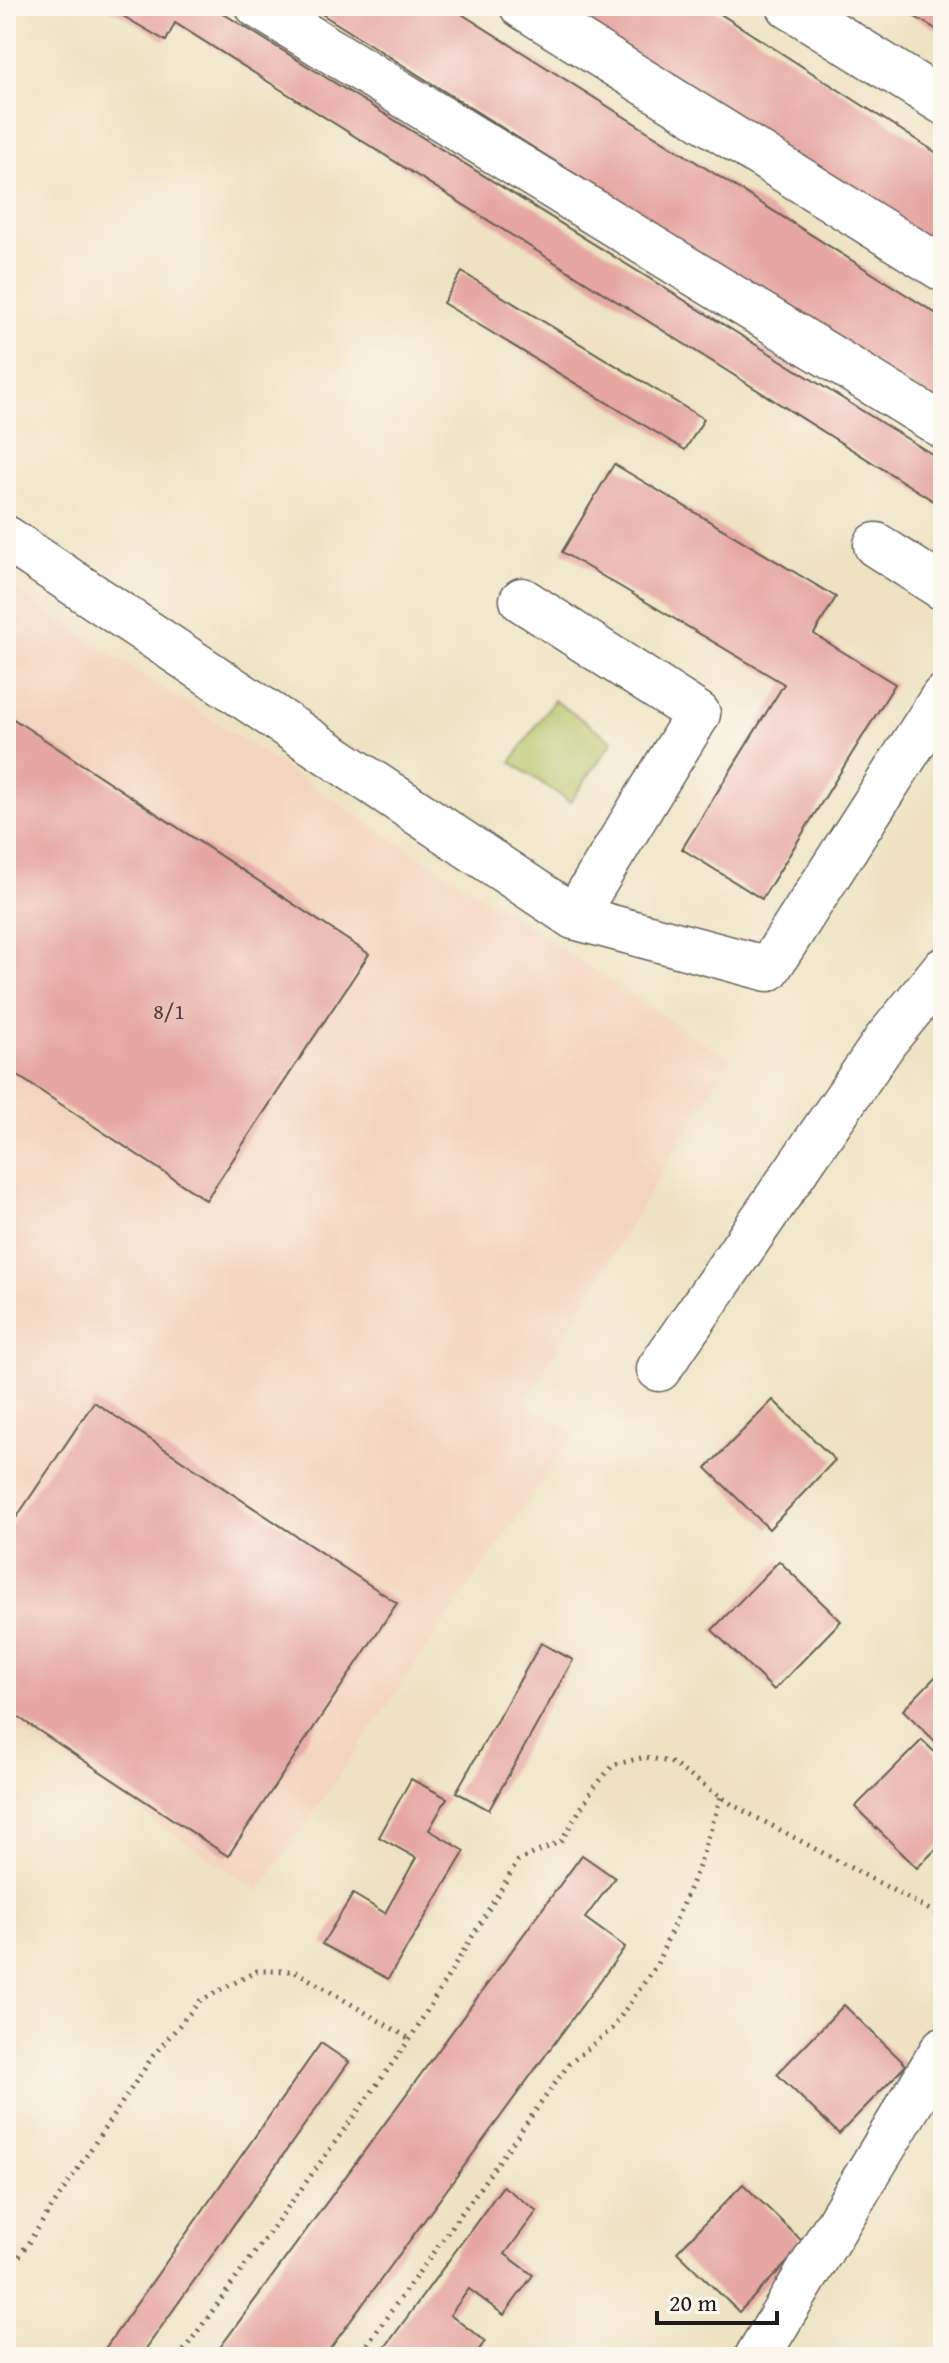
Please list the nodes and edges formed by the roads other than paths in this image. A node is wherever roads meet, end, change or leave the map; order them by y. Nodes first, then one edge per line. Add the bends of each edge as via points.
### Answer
1 (258, 6) edge
2 (522, 6) edge
3 (789, 6) edge
4 (943, 102) edge
5 (943, 269) edge
6 (943, 426) edge
7 (6, 538) edge
8 (876, 545) dead end
9 (943, 588) edge
10 (522, 600) dead end
11 (943, 697) edge
12 (574, 917) junction
13 (943, 970) edge
14 (659, 1369) dead end
15 (943, 2049) edge
16 (757, 2357) edge

1 - 6 street
2 - 5 street
3 - 4 street
7 - 12 street
8 - 9 street
10 - 12 street via 698,714
11 - 12 street via 768,969
13 - 14 street via 886,1040
15 - 16 street

